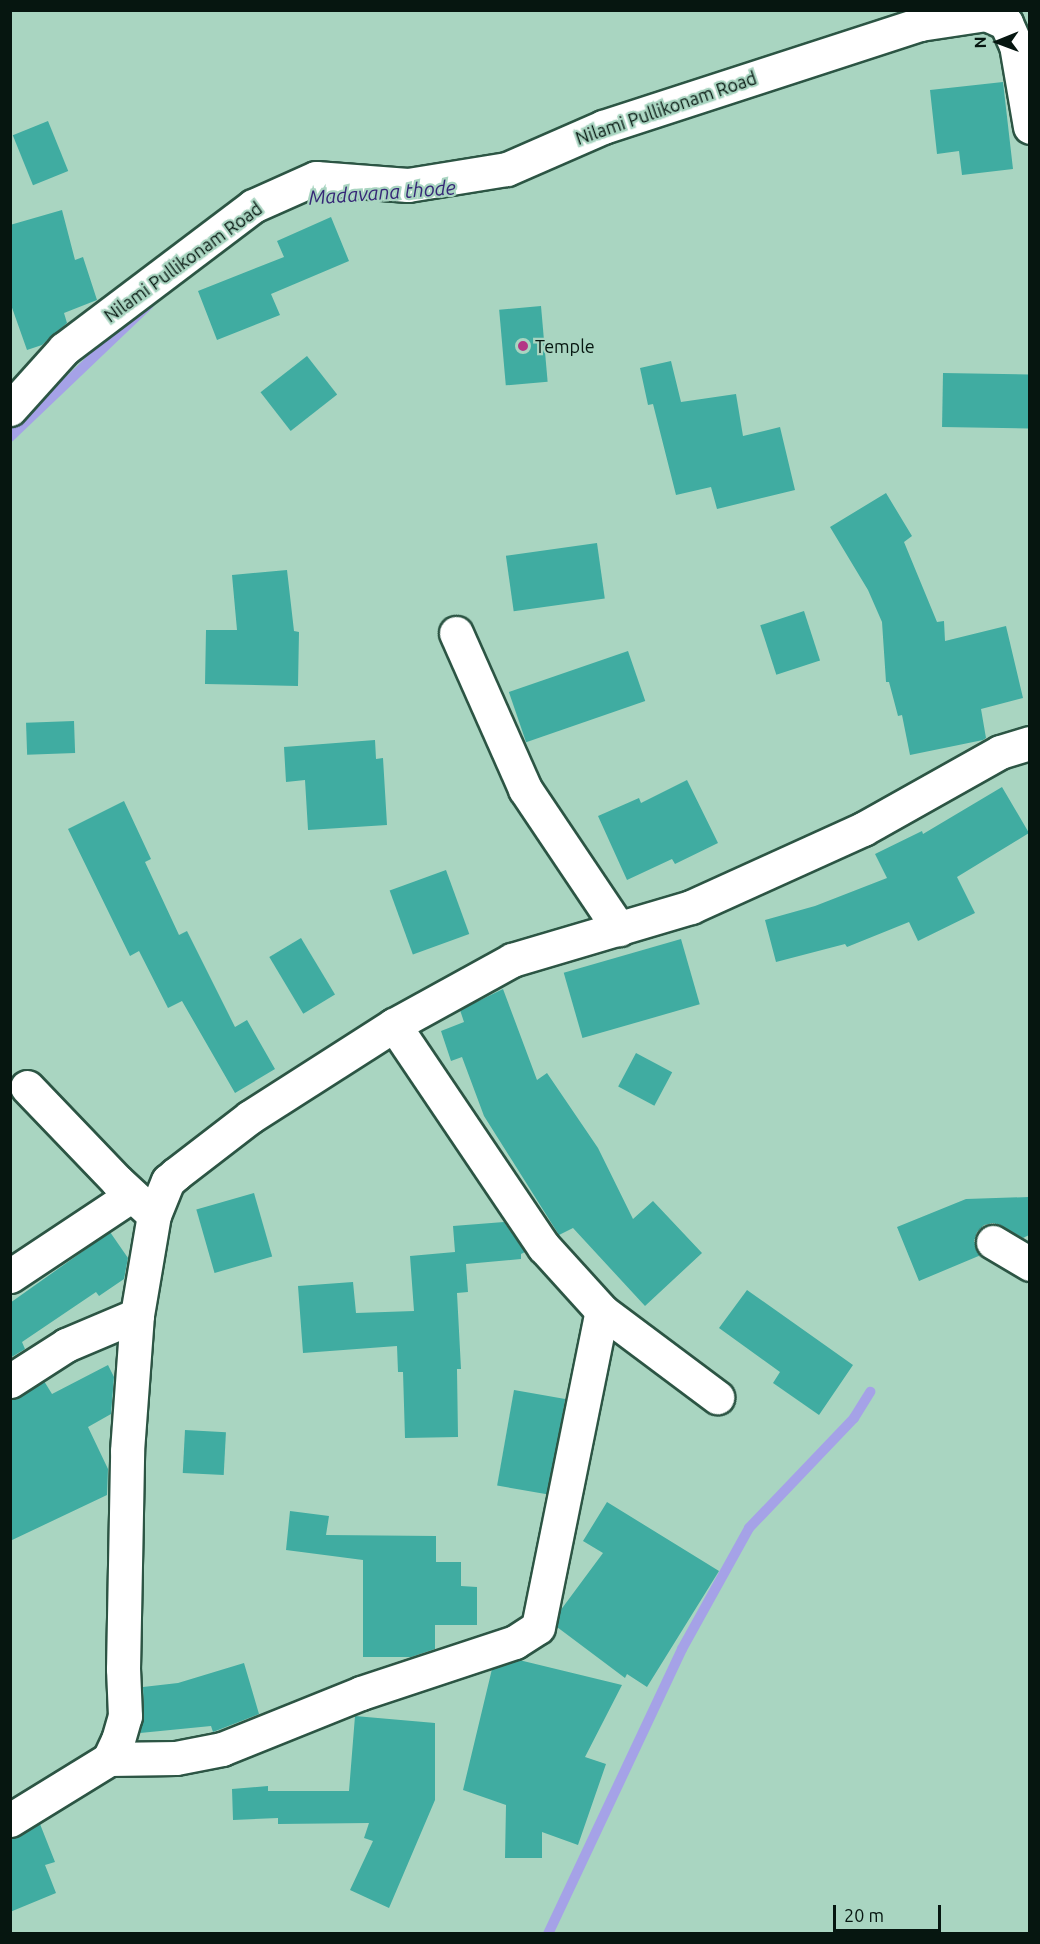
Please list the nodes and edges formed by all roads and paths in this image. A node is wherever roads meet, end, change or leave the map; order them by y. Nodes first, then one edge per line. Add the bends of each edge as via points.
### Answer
1 (922, 17) edge
2 (1029, 128) edge
3 (10, 409) edge
4 (456, 633) dead end
5 (1029, 743) edge
6 (619, 928) junction
7 (394, 1025) junction
8 (27, 1087) dead end
9 (143, 1205) junction
10 (993, 1242) dead end
11 (1029, 1264) edge
12 (10, 1276) edge
13 (602, 1311) junction
14 (137, 1315) junction
15 (10, 1381) edge
16 (717, 1397) dead end
17 (109, 1759) junction
18 (10, 1820) edge

1 - 2 street, Nilami Pullikonam Road via 986,14 1006,23 1016,45
1 - 3 street, Nilami Pullikonam Road via 603,126 507,169 408,185 316,178 253,207 73,342
4 - 6 street via 525,789
5 - 6 street via 1000,752 863,829 691,907
6 - 7 street via 512,960
7 - 9 street via 250,1117
7 - 13 street via 544,1247
8 - 9 street
9 - 12 street
9 - 14 street
10 - 11 street
13 - 16 street
13 - 17 street via 538,1627 515,1642 361,1693 222,1749 176,1758
14 - 15 street via 66,1345
14 - 17 street via 126,1450 125,1716
17 - 18 street

